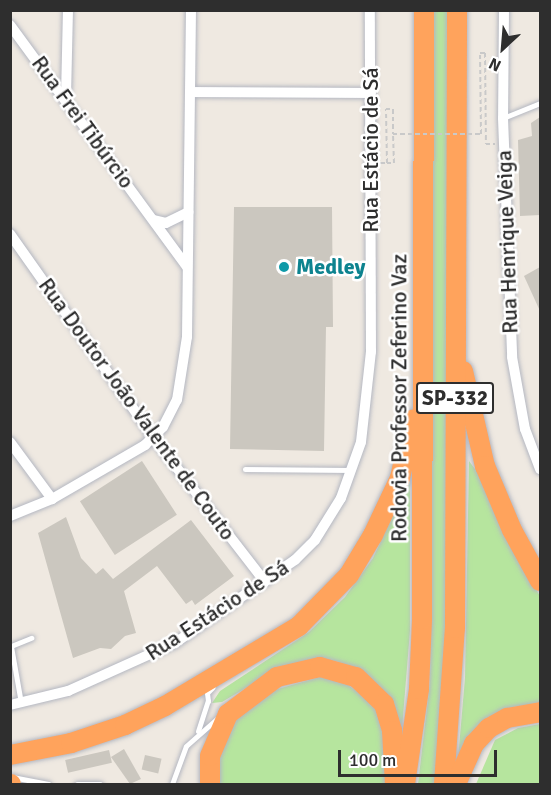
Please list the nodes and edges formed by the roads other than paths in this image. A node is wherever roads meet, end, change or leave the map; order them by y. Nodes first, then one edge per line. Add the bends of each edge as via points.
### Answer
1 (68, 10) edge
2 (191, 10) edge
3 (370, 10) edge
4 (424, 10) edge
5 (507, 12) edge
6 (458, 16) edge
7 (10, 25) edge
8 (190, 92) junction
9 (371, 93) junction
10 (66, 97) junction
11 (540, 103) edge
12 (503, 118) junction
13 (189, 212) junction
14 (154, 220) junction
15 (10, 234) edge
16 (458, 262) junction
17 (187, 267) junction
18 (424, 345) junction
19 (153, 437) junction
20 (10, 442) edge
21 (245, 469) dead end
22 (540, 469) edge
23 (352, 470) junction
24 (52, 499) junction
25 (10, 516) edge
26 (540, 580) edge
27 (265, 582) junction
28 (31, 638) dead end
29 (235, 665) junction
30 (249, 695) junction
31 (16, 704) edge
32 (540, 712) edge
33 (198, 732) junction
34 (10, 755) edge
35 (10, 776) edge
36 (48, 784) edge
37 (77, 784) edge
38 (100, 784) edge
39 (172, 784) edge
40 (210, 784) edge
41 (395, 784) edge
42 (405, 784) edge
43 (444, 784) edge
44 (456, 784) edge

1 - 10 street
2 - 8 street
3 - 9 street, Rua Estácio de Sá
4 - 18 highway, Rodovia Professor Zeferino Vaz / SP-332
5 - 12 street, Rua Henrique Veiga
6 - 16 highway, SP-332
7 - 10 street, Rua Frei Tibúrcio
8 - 9 street
8 - 13 street
9 - 23 street, Rua Estácio de Sá via 371,352 361,442
10 - 14 street, Rua Frei Tibúrcio
11 - 12 lane
12 - 22 street, Rua Henrique Veiga via 512,357 525,429
13 - 14 street via 166,223
13 - 17 street
14 - 17 street, Rua Frei Tibúrcio
15 - 19 street, Rua Doutor João Valente de Couto
16 - 26 highway via 463,368 478,442 495,493
16 - 43 highway, SP-332 via 455,628
17 - 19 street via 184,372 177,400
18 - 29 highway via 410,440 391,502 373,535 349,575 326,602 278,640
18 - 42 highway, Rodovia Professor Zeferino Vaz / SP-332 via 422,630 419,689
19 - 24 street
19 - 27 street, Rua Doutor João Valente de Couto
20 - 24 street
21 - 23 lane
23 - 27 street, Rua Estácio de Sá via 341,498 315,540
24 - 25 street
27 - 31 street, Rua Estácio de Sá via 175,643 118,671 68,691
28 - 31 lane via 11,646
29 - 33 lane via 207,693
29 - 34 highway via 125,725 71,743
30 - 33 lane
30 - 40 highway via 228,714 214,741 208,771
30 - 41 highway via 277,677 308,668 331,667 367,684 389,717
32 - 44 highway via 507,718 489,729 474,744
33 - 39 lane via 186,746
35 - 36 lane
37 - 38 lane

